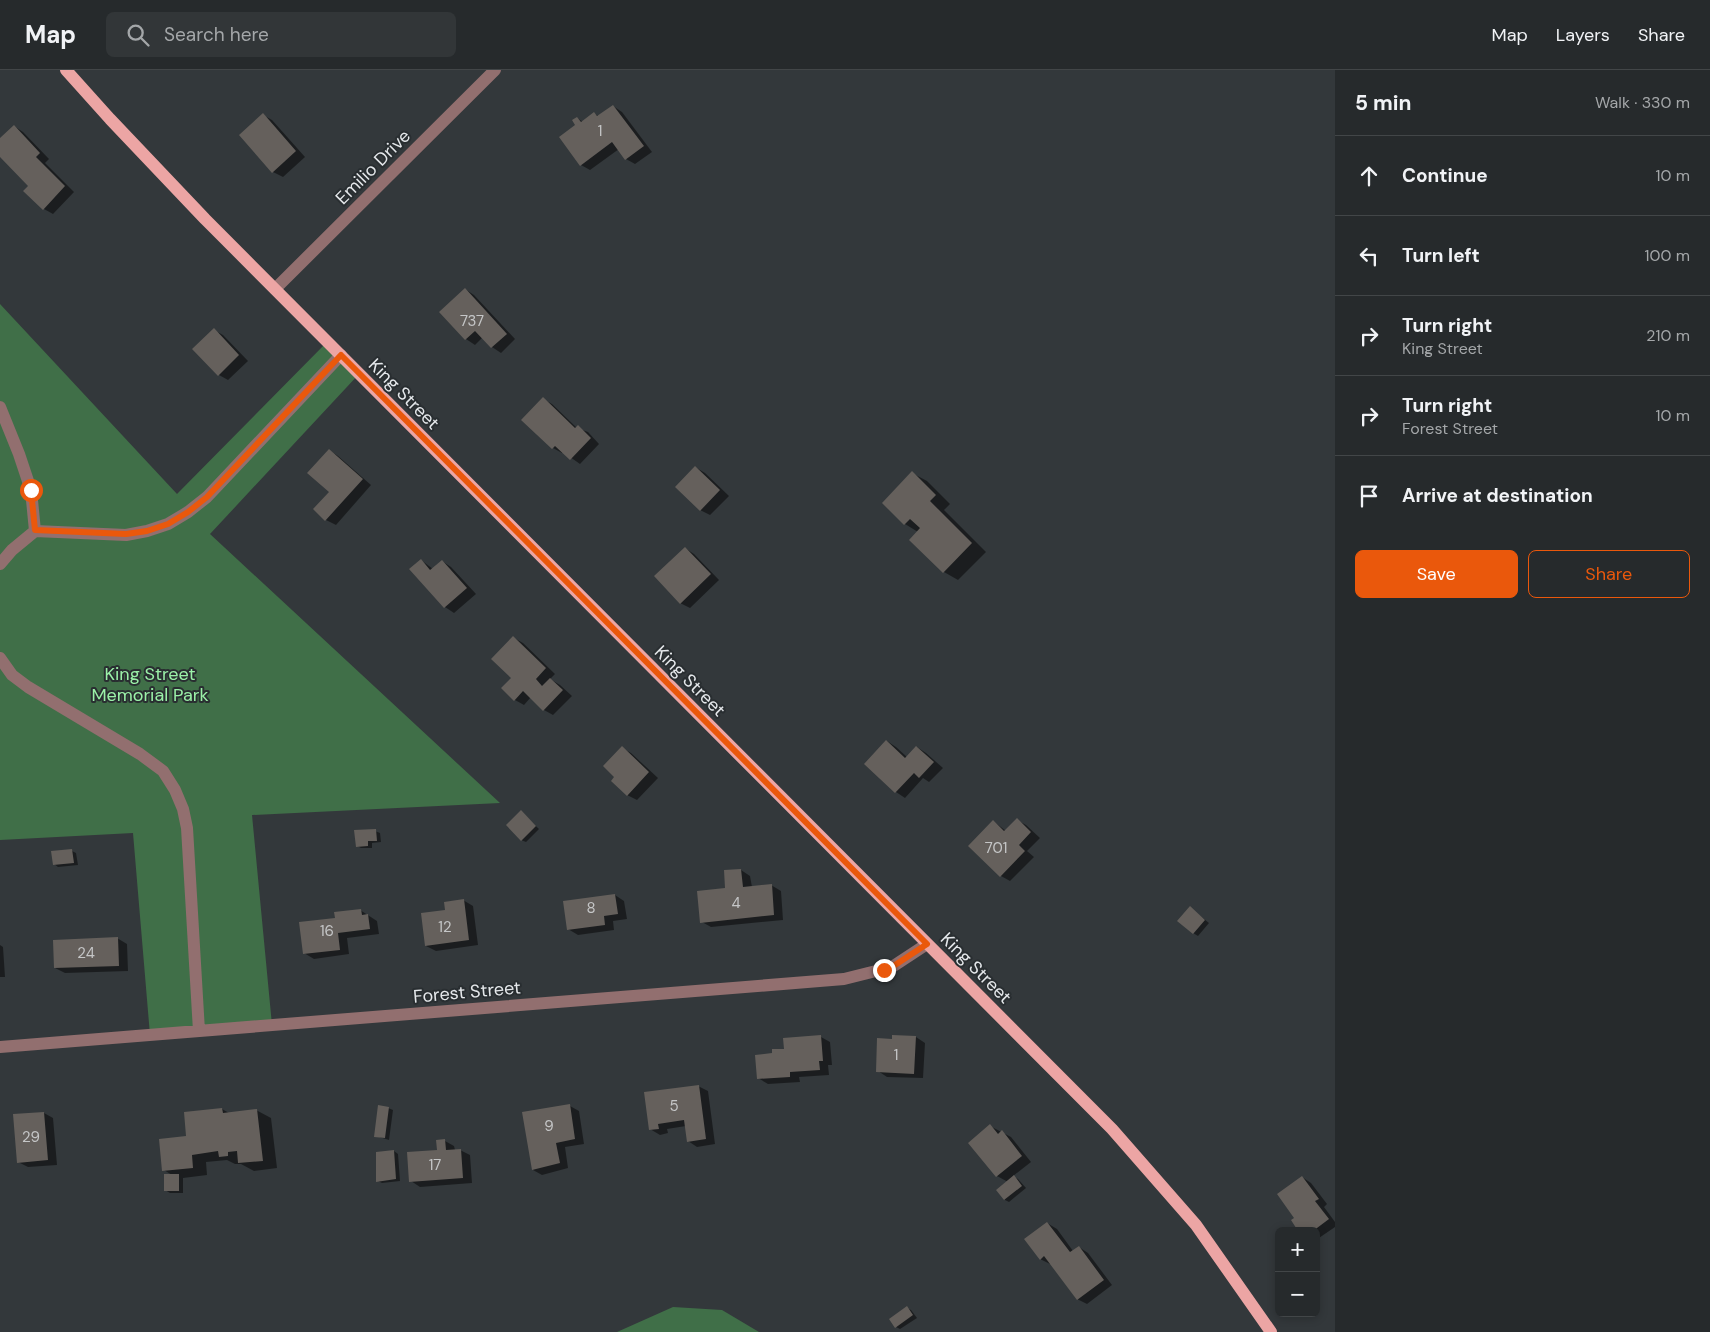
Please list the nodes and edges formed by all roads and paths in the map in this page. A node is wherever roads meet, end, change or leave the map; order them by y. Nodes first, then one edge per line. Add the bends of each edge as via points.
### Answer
1 (66, 70) edge
2 (495, 70) edge
3 (275, 289) junction
4 (341, 355) junction
5 (0, 407) edge
6 (35, 530) junction
7 (0, 564) edge
8 (0, 658) edge
9 (927, 944) junction
10 (199, 1031) junction
11 (0, 1047) edge
12 (1272, 1332) edge

1 - 3 main road, King Street
2 - 3 street, Emilio Drive
3 - 4 main road, King Street
4 - 6 street via 207,497 168,524 126,534
4 - 9 main road, King Street
5 - 6 street via 31,490
6 - 7 street
8 - 10 street via 12,675 28,687 163,771 175,790 187,828
9 - 10 street, Forest Street via 892,967 844,979
9 - 12 main road, King Street via 1112,1129 1168,1191
10 - 11 street, Forest Street

